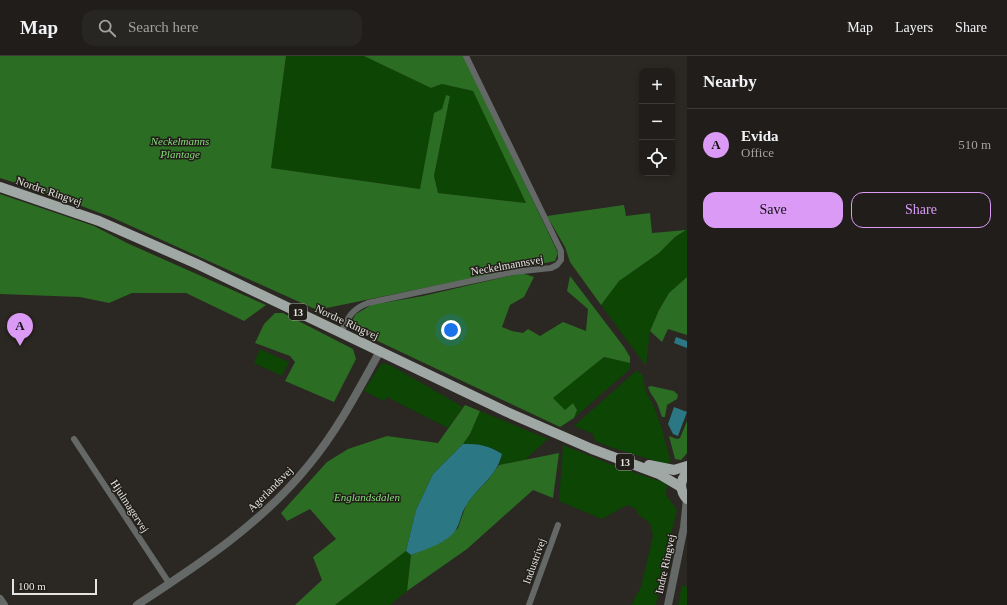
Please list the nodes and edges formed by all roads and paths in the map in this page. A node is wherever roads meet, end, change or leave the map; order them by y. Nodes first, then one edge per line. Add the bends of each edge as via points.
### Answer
1 (466, 56) edge
2 (0, 187) edge
3 (341, 333) junction
4 (380, 351) junction
5 (74, 439) dead end
6 (592, 449) junction
7 (686, 472) edge
8 (659, 474) junction
9 (681, 487) junction
10 (687, 499) edge
11 (558, 525) dead end
12 (686, 525) edge
13 (169, 583) junction
14 (0, 599) edge
15 (4, 605) edge
16 (137, 605) edge
17 (529, 605) edge
18 (668, 605) edge

1 - 3 street, Neckelmannsvej via 561,251 561,260 551,268 513,272 368,303 352,312
2 - 3 main road, Nordre Ringvej / 13 via 99,221 197,264
3 - 4 main road, Nordre Ringvej / 13
4 - 6 main road, Nordre Ringvej / 13 via 507,412
4 - 13 street, Agerlandsvej via 336,430 307,467 250,524
5 - 13 street, Hjulmagervej
6 - 7 main road, 13
6 - 8 main road, Nordre Ringvej / 13
7 - 8 main road, Nordre Ringvej via 673,476
7 - 9 main road
8 - 9 main road, Nordre Ringvej / 13
9 - 10 main road
10 - 12 street, Indre Ringvej
11 - 17 street, Industrivej
12 - 18 street, Indre Ringvej
13 - 16 street, Agerlandsvej
14 - 15 street

